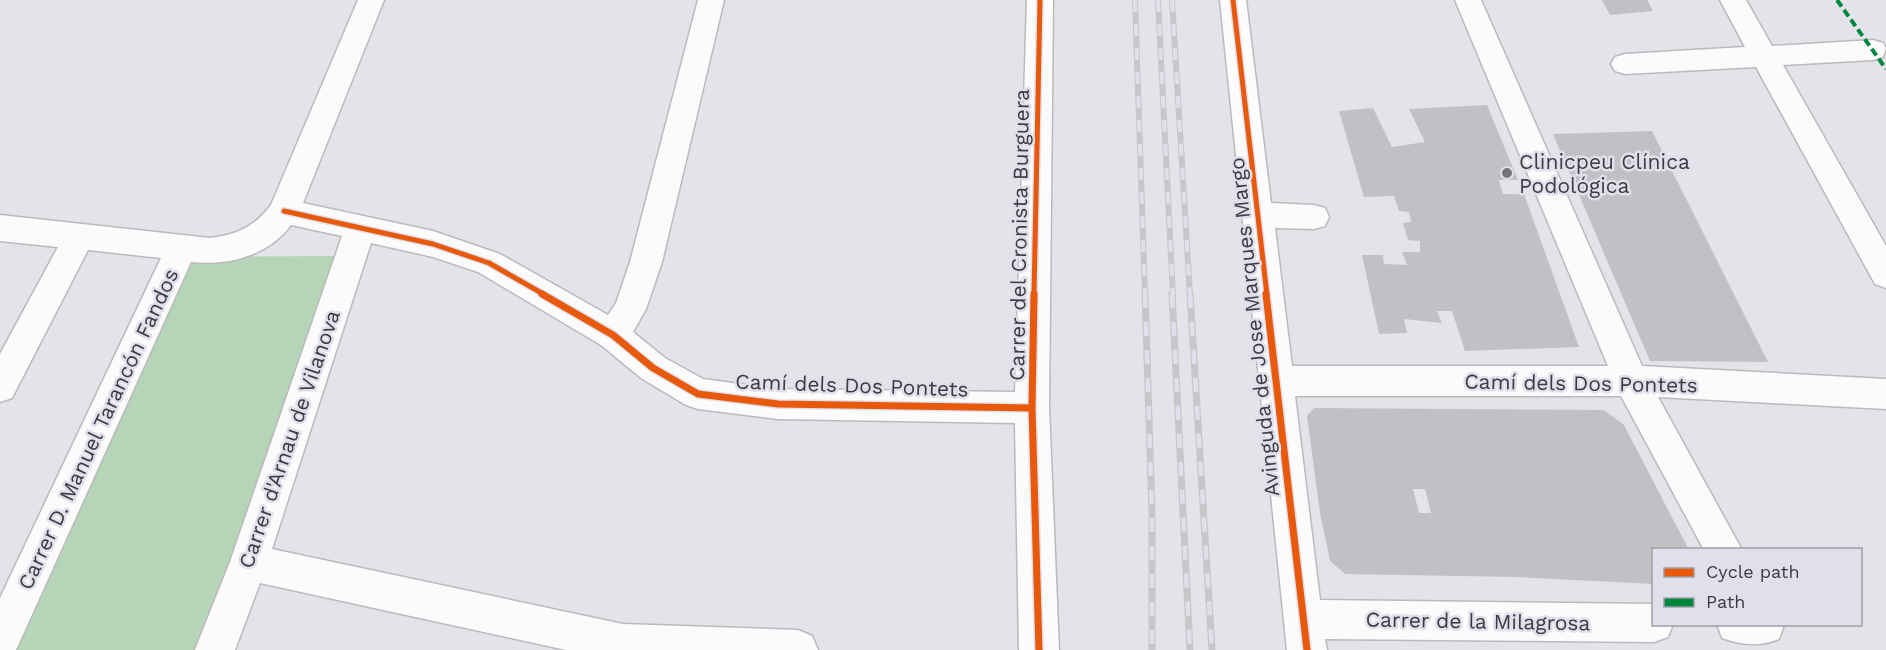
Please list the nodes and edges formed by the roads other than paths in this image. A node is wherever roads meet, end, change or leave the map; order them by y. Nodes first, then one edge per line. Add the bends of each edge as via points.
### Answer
1 (371, 0) edge
2 (711, 0) edge
3 (1040, 0) edge
4 (1233, 0) edge
5 (1468, 0) edge
6 (1733, 0) edge
7 (1873, 50) dead end
8 (1766, 56) junction
9 (1625, 64) dead end
10 (284, 212) junction
11 (1258, 215) junction
12 (1314, 217) dead end
13 (0, 228) edge
14 (360, 228) junction
15 (79, 237) junction
16 (181, 249) junction
17 (1886, 275) edge
18 (613, 335) junction
19 (1276, 381) junction
20 (1632, 381) junction
21 (0, 387) edge
22 (1886, 394) edge
23 (1032, 408) junction
24 (1723, 548) edge
25 (249, 562) junction
26 (1652, 623) edge
27 (1766, 626) edge
28 (1305, 634) edge
29 (0, 641) edge
30 (215, 650) edge
31 (798, 650) edge
32 (1039, 650) edge
33 (1779, 650) edge

1 - 10 street
2 - 18 street via 646,262 630,309
3 - 23 street, Carrer del Cronista Burguera
4 - 11 street, Avinguda de Jose Marques Margo
5 - 20 street
6 - 8 street
7 - 8 street
8 - 9 street
8 - 17 street
10 - 14 street, Camí dels Dos Pontets
10 - 16 street via 272,228 233,249
11 - 12 street
11 - 19 street, Avinguda de Jose Marques Margo
13 - 15 street
14 - 18 street, Camí dels Dos Pontets via 433,244 489,263
14 - 25 street, Carrer d'Arnau de Vilanova
15 - 16 street
15 - 21 street
16 - 29 street, Carrer D. Manuel Tarancón Fandos
18 - 23 street, Camí dels Dos Pontets via 653,369 698,394 778,404
19 - 20 street, Camí dels Dos Pontets
19 - 28 street, Avinguda de Jose Marques Margo
20 - 22 street, Camí dels Dos Pontets
20 - 24 street
23 - 32 street, Carrer del Cronista Burguera
25 - 30 street, Carrer d'Arnau de Vilanova
25 - 31 street via 623,643
26 - 28 street, Carrer de la Milagrosa
27 - 33 street

